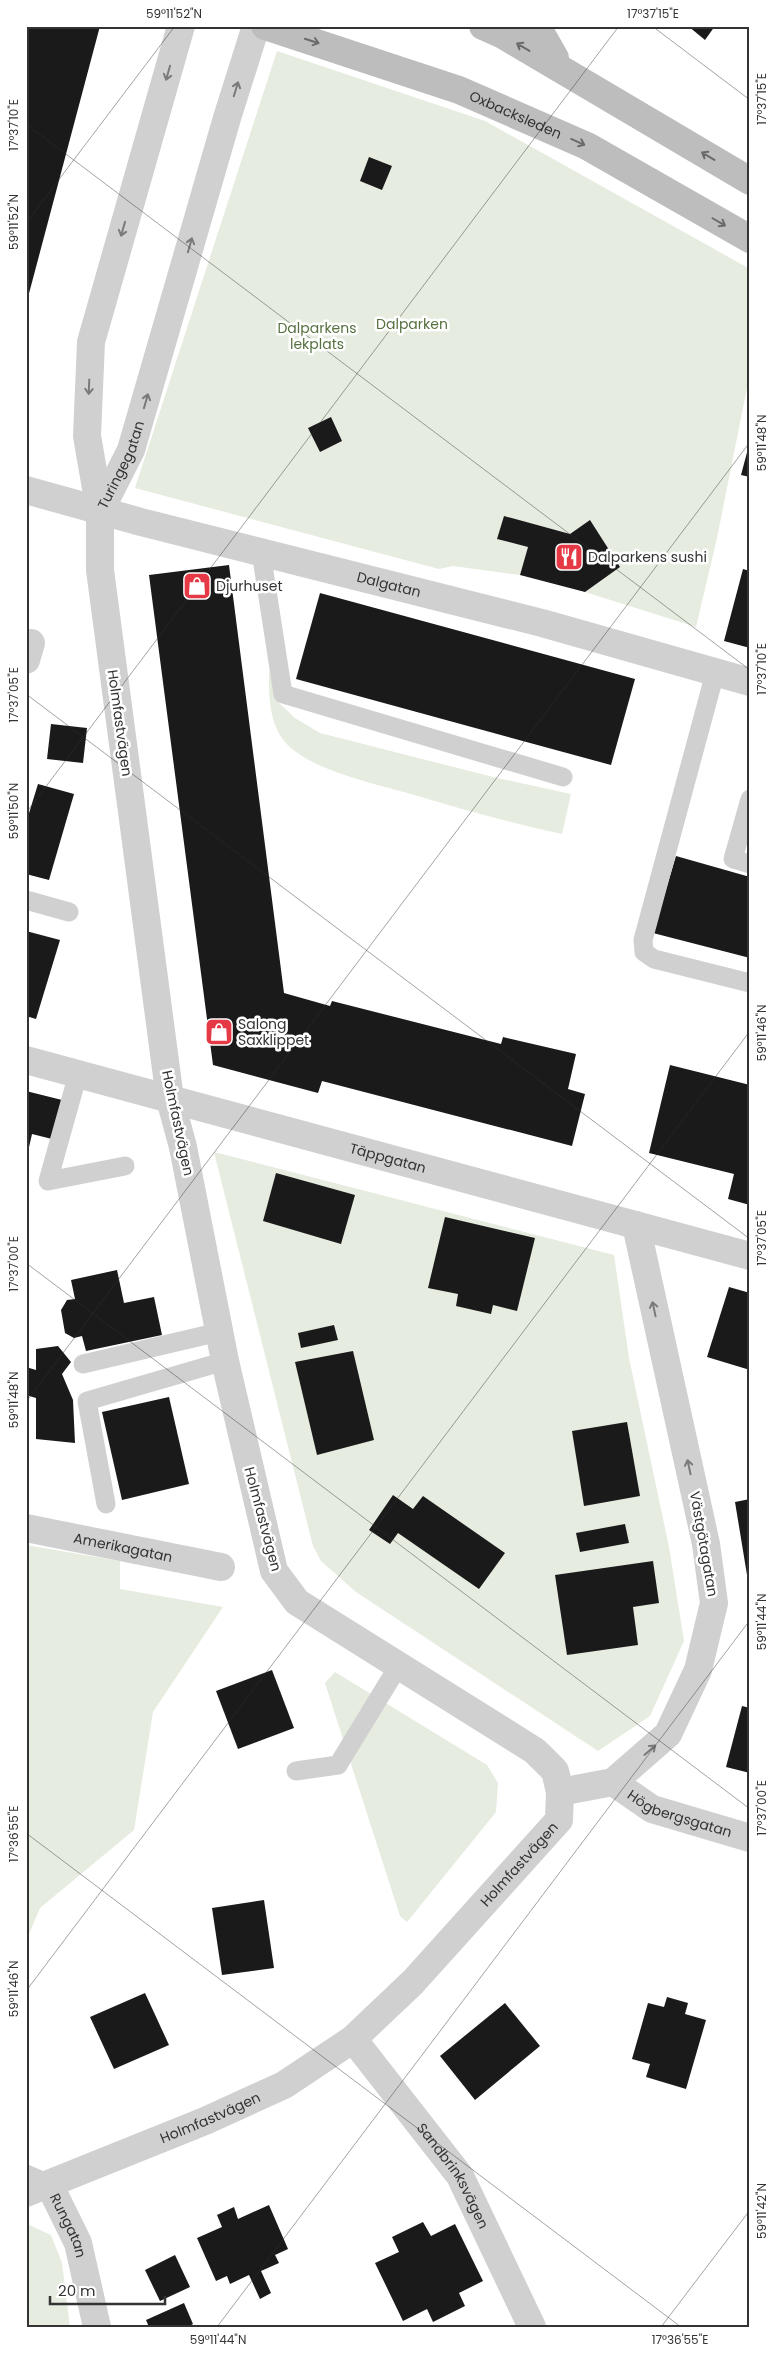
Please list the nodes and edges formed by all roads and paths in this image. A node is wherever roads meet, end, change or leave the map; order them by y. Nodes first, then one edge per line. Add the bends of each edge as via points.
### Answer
1 (181, 26) edge
2 (256, 26) edge
3 (265, 26) edge
4 (483, 26) edge
5 (526, 26) edge
6 (562, 70) junction
7 (750, 181) edge
8 (750, 239) edge
9 (26, 490) edge
10 (100, 511) junction
11 (262, 552) junction
12 (715, 673) junction
13 (750, 682) edge
14 (563, 776) dead end
15 (750, 799) edge
16 (750, 864) edge
17 (26, 900) edge
18 (69, 912) dead end
19 (750, 983) edge
20 (26, 1060) edge
21 (78, 1074) junction
22 (170, 1099) junction
23 (125, 1166) dead end
24 (636, 1225) junction
25 (750, 1256) edge
26 (219, 1332) junction
27 (225, 1362) junction
28 (83, 1364) dead end
29 (106, 1504) dead end
30 (26, 1528) edge
31 (221, 1567) dead end
32 (398, 1665) junction
33 (296, 1771) dead end
34 (612, 1782) junction
35 (560, 1792) junction
36 (750, 1838) edge
37 (353, 2039) junction
38 (34, 2184) edge
39 (97, 2327) edge
40 (532, 2327) edge

1 -> 10 street, Turingegatan via 91,342 87,436
10 -> 2 street, Turingegatan via 132,450
3 -> 8 main road, Oxbacksleden via 468,94 587,146
6 -> 4 main road
5 - 6 main road via 543,37
7 -> 6 main road
9 - 10 street, Dalgatan
10 - 11 street, Dalgatan
10 - 22 street, Holmfastvägen via 100,570
11 - 12 street, Dalgatan via 542,623
11 - 14 lane via 283,694
12 - 13 street, Dalgatan
12 - 19 lane via 643,940 644,952 654,959
15 - 16 lane via 733,859
17 - 18 lane
20 - 21 street, Täppgatan
21 - 22 street, Täppgatan
21 - 23 lane via 48,1182
22 - 24 street, Täppgatan
22 - 26 street, Holmfastvägen via 183,1147
24 - 25 street, Täppgatan
34 -> 24 street, Västgötagatan via 668,1734 698,1670 714,1603 706,1544
26 - 27 street, Holmfastvägen
26 - 28 lane
27 - 29 lane via 87,1401
27 - 32 street, Holmfastvägen via 274,1571 297,1602
30 - 31 street, Amerikagatan
32 - 33 lane via 338,1765
32 - 35 street, Holmfastvägen via 535,1751 555,1771
34 - 35 street, Västgötagatan
34 - 36 street, Högbergsgatan via 652,1809
35 - 37 street, Holmfastvägen via 559,1820 413,1982
37 - 38 street, Holmfastvägen via 284,2085 205,2121
37 - 40 street, Sandbrinksvägen via 460,2176
38 - 39 street, Rungatan via 78,2243

